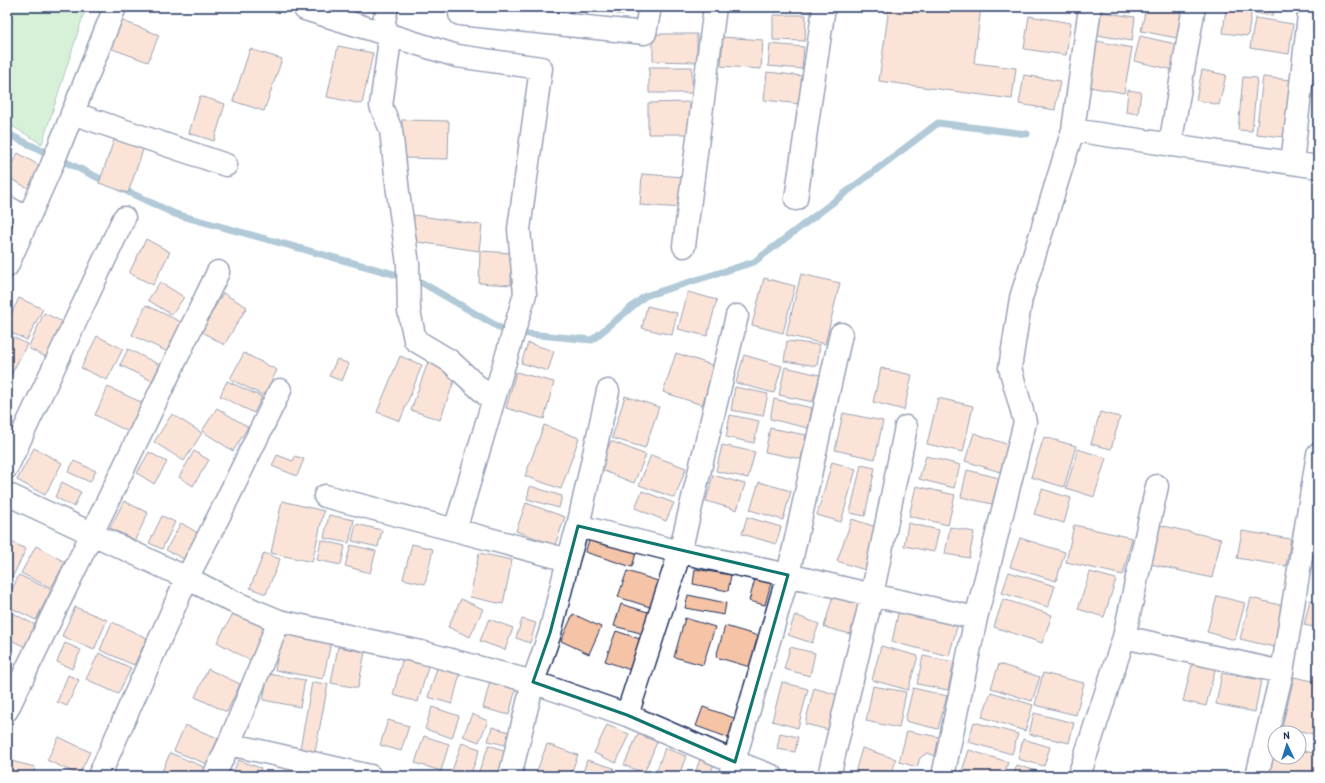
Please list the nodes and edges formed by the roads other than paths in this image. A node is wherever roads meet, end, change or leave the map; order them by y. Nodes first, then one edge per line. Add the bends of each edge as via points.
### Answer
1 (115, 7) edge
2 (387, 7) edge
3 (461, 7) edge
4 (650, 7) edge
5 (715, 7) edge
6 (824, 7) edge
7 (1090, 7) edge
8 (1194, 7) edge
9 (1310, 7) edge
10 (304, 10) dead end
11 (386, 35) junction
12 (72, 113) junction
13 (1073, 130) junction
14 (1170, 145) junction
15 (1292, 163) junction
16 (226, 165) dead end
17 (1318, 167) edge
18 (796, 199) dead end
19 (7, 207) edge
20 (124, 218) dead end
21 (28, 219) junction
22 (684, 246) dead end
23 (7, 266) edge
24 (218, 272) dead end
25 (737, 316) dead end
26 (841, 334) dead end
27 (280, 390) dead end
28 (608, 391) dead end
29 (493, 401) junction
30 (906, 427) dead end
31 (1318, 459) edge
32 (7, 467) edge
33 (1157, 486) dead end
34 (7, 494) edge
35 (325, 496) dead end
36 (578, 526) junction
37 (455, 530) junction
38 (92, 533) junction
39 (680, 552) junction
40 (568, 560) junction
41 (788, 575) junction
42 (187, 578) junction
43 (872, 595) junction
44 (976, 618) junction
45 (279, 621) junction
46 (1124, 637) junction
47 (1282, 672) junction
48 (533, 682) junction
49 (7, 710) edge
50 (627, 715) junction
51 (229, 744) junction
52 (732, 769) edge
53 (99, 776) edge
54 (214, 776) edge
55 (370, 776) edge
56 (510, 776) edge
57 (772, 776) edge
58 (829, 776) edge
59 (943, 776) edge
60 (1078, 776) edge
61 (1257, 776) edge

1 - 12 street
2 - 11 street via 384,22
3 - 4 street via 460,14 646,34
5 - 22 street
6 - 18 street
7 - 13 street
8 - 14 street
9 - 15 street
10 - 11 street
11 - 29 street via 389,47 381,106 391,130 408,267 409,311 415,340 450,361
11 - 29 street via 457,56 541,68 519,229 525,294
12 - 16 street
12 - 21 street
13 - 14 street
13 - 44 street via 1022,298 1010,368 1025,422
14 - 15 street
15 - 17 street
19 - 21 street
20 - 32 street
21 - 23 street
24 - 38 street
25 - 39 street
26 - 41 street
27 - 42 street
28 - 36 street
29 - 37 street
30 - 43 street
31 - 47 street
33 - 46 street
34 - 38 street
35 - 37 street
36 - 39 street
36 - 40 street
37 - 40 street
38 - 42 street
38 - 49 street
39 - 41 street
39 - 50 street
40 - 48 street via 550,633
41 - 43 street
41 - 52 street
42 - 45 street
42 - 53 street
43 - 44 street
43 - 58 street
44 - 59 street
45 - 48 street via 421,652
45 - 51 street
46 - 47 street
46 - 60 street
47 - 61 street
48 - 50 street
48 - 56 street
50 - 52 street
51 - 54 street
51 - 55 street
52 - 57 street

